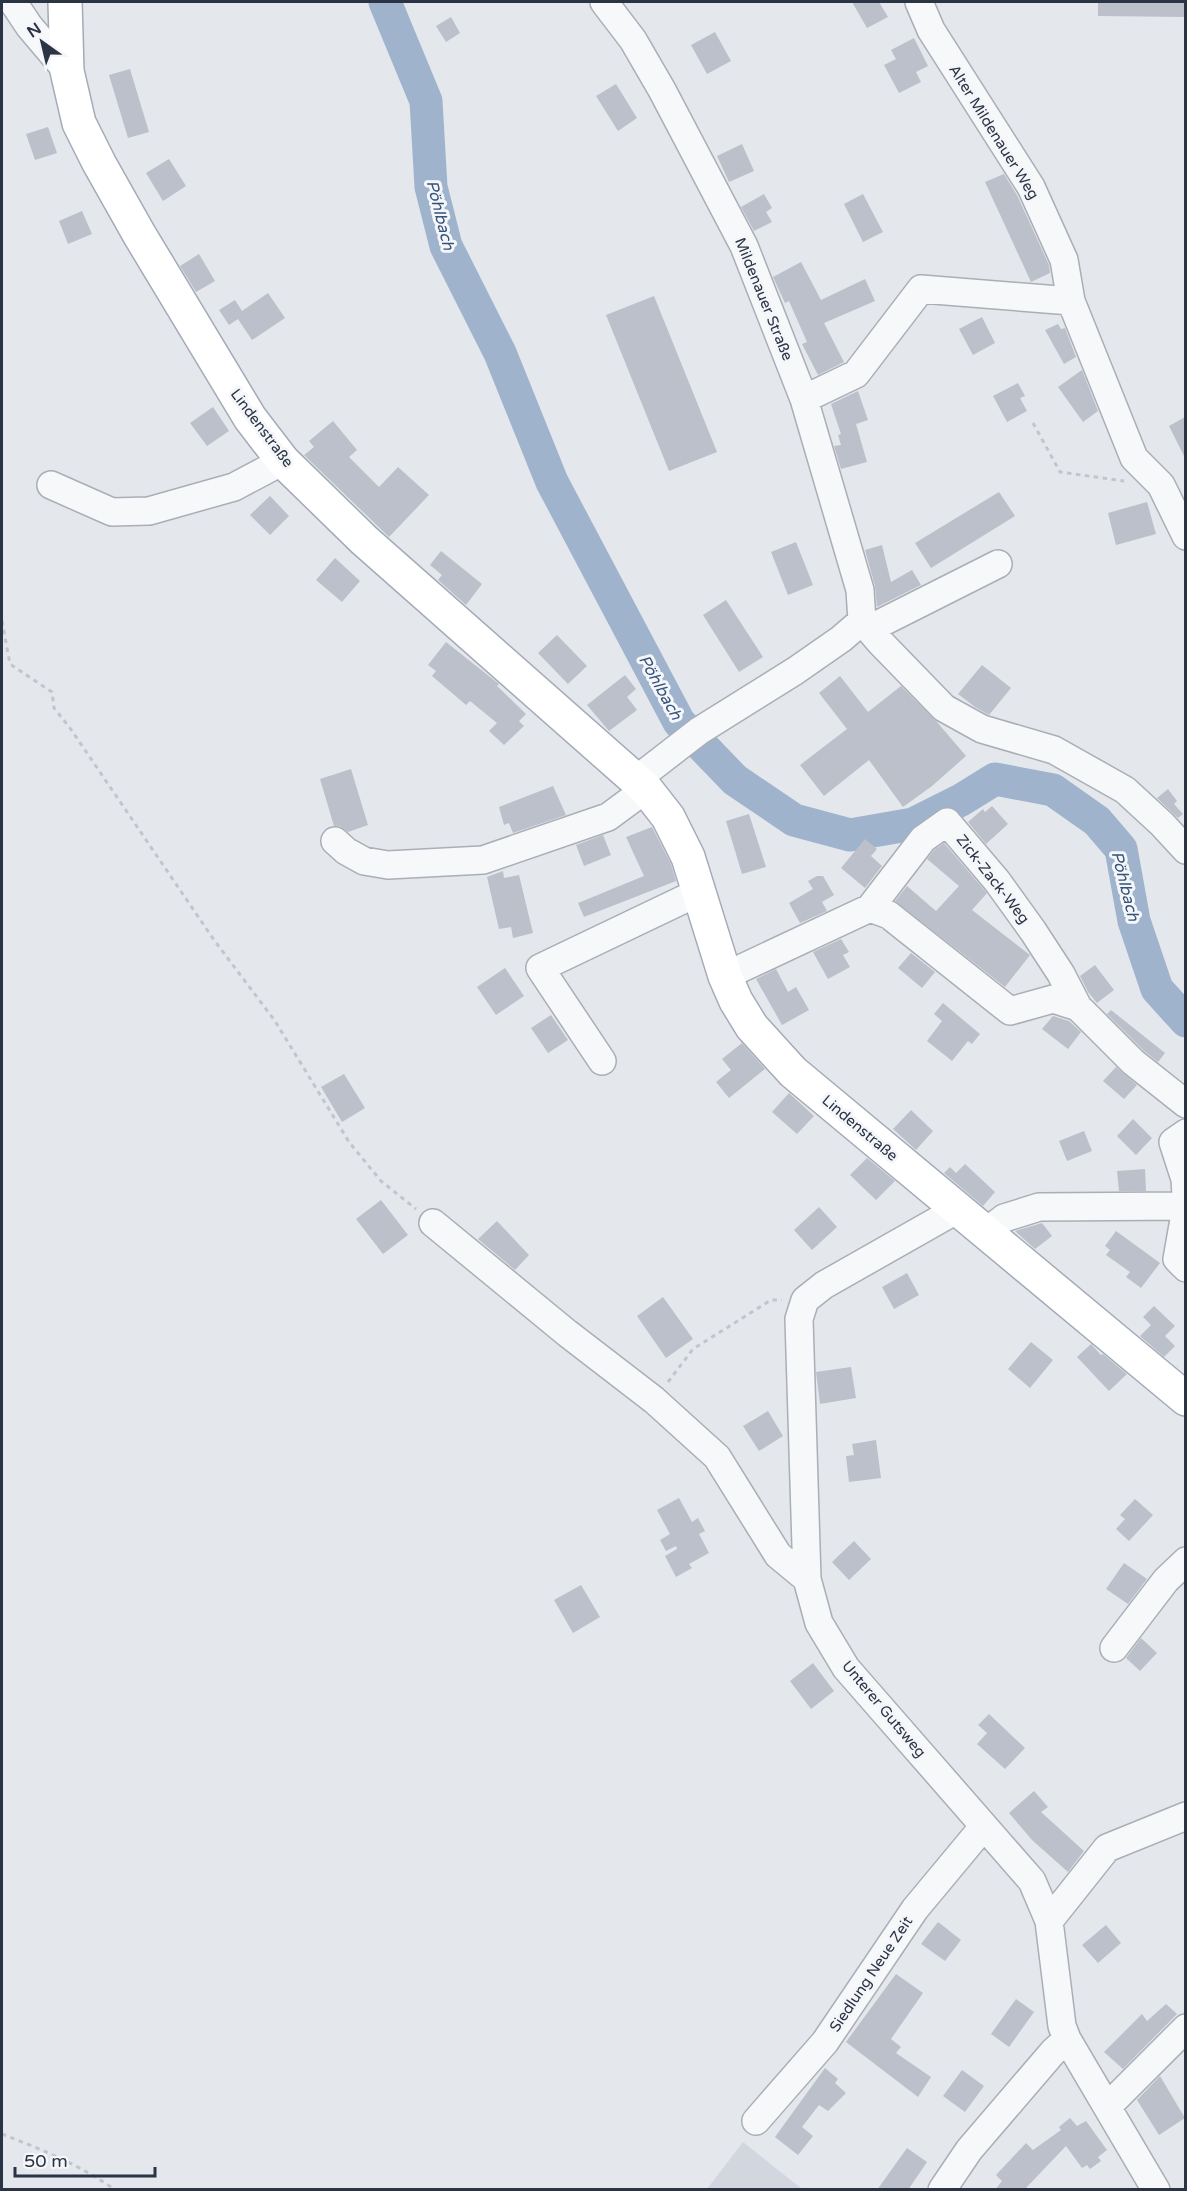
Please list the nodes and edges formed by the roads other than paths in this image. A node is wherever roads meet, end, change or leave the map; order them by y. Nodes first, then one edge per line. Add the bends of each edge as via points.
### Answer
1 (13, 2) edge
2 (65, 2) edge
3 (604, 2) edge
4 (919, 2) edge
5 (67, 71) junction
6 (1071, 301) junction
7 (804, 399) junction
8 (283, 461) junction
9 (51, 484) dead end
10 (1185, 536) edge
11 (998, 564) dead end
12 (866, 625) junction
13 (642, 784) junction
14 (335, 841) dead end
15 (1185, 850) edge
16 (699, 892) junction
17 (870, 908) junction
18 (725, 976) junction
19 (1078, 1007) junction
20 (602, 1061) dead end
21 (1185, 1104) edge
22 (1179, 1137) edge
23 (1185, 1196) edge
24 (1185, 1207) edge
25 (958, 1209) junction
26 (433, 1223) road end
27 (986, 1232) junction
28 (1185, 1268) edge
29 (1185, 1399) edge
30 (1185, 1561) edge
31 (807, 1579) junction
32 (1114, 1648) dead end
33 (1185, 1816) edge
34 (984, 1826) junction
35 (1049, 1921) junction
36 (1185, 2028) edge
37 (1067, 2039) junction
38 (1107, 2107) junction
39 (756, 2121) dead end
40 (942, 2190) edge
41 (1156, 2190) edge

1 - 5 street
2 - 5 main road, Lindenstraße
3 - 7 street, Mildenauer Straße via 633,40 662,90 744,246
4 - 6 street, Alter Mildenauer Weg via 931,30 1030,187 1064,260
5 - 8 main road, Lindenstraße via 79,123 99,163 220,370
6 - 7 street via 921,289 856,374
6 - 10 street, Alter Mildenauer Weg via 1134,458 1161,485
7 - 12 street, Mildenauer Straße via 860,590
8 - 9 street via 234,487 149,511 112,512
8 - 13 main road, Lindenstraße via 404,577
11 - 12 street
12 - 13 street via 689,738
12 - 15 street via 944,708 982,729 1054,750 1125,790
13 - 14 street via 608,817 483,860 388,865 364,861
13 - 16 main road, Lindenstraße via 668,817 688,857
16 - 18 main road, Lindenstraße
16 - 20 street via 540,968
17 - 18 street, Zick-Zack-Weg
17 - 19 street via 890,915 1010,1011 1053,999
17 - 19 street, Zick-Zack-Weg via 923,839 947,822 1033,931
18 - 25 main road, Lindenstraße via 752,1027 793,1072
19 - 21 street, Zick-Zack-Weg via 1133,1062
22 - 23 street
24 - 27 street via 1039,1207 1004,1218
24 - 28 street via 1177,1259
25 - 27 main road, Lindenstraße
25 - 31 street, Unterer Gutsweg via 805,1300 799,1319
26 - 31 street via 654,1400 717,1457 778,1555
27 - 29 main road, Lindenstraße
30 - 32 street
31 - 34 street, Unterer Gutsweg via 819,1623 846,1668
33 - 35 street via 1107,1848
34 - 35 street, Unterer Gutsweg via 1032,1881
34 - 39 street, Siedlung Neue Zeit via 915,1909 825,2042
35 - 37 street, Unterer Gutsweg
36 - 38 street
37 - 38 street, Unterer Gutsweg
37 - 40 street via 969,2150
38 - 41 street, Unterer Gutsweg

